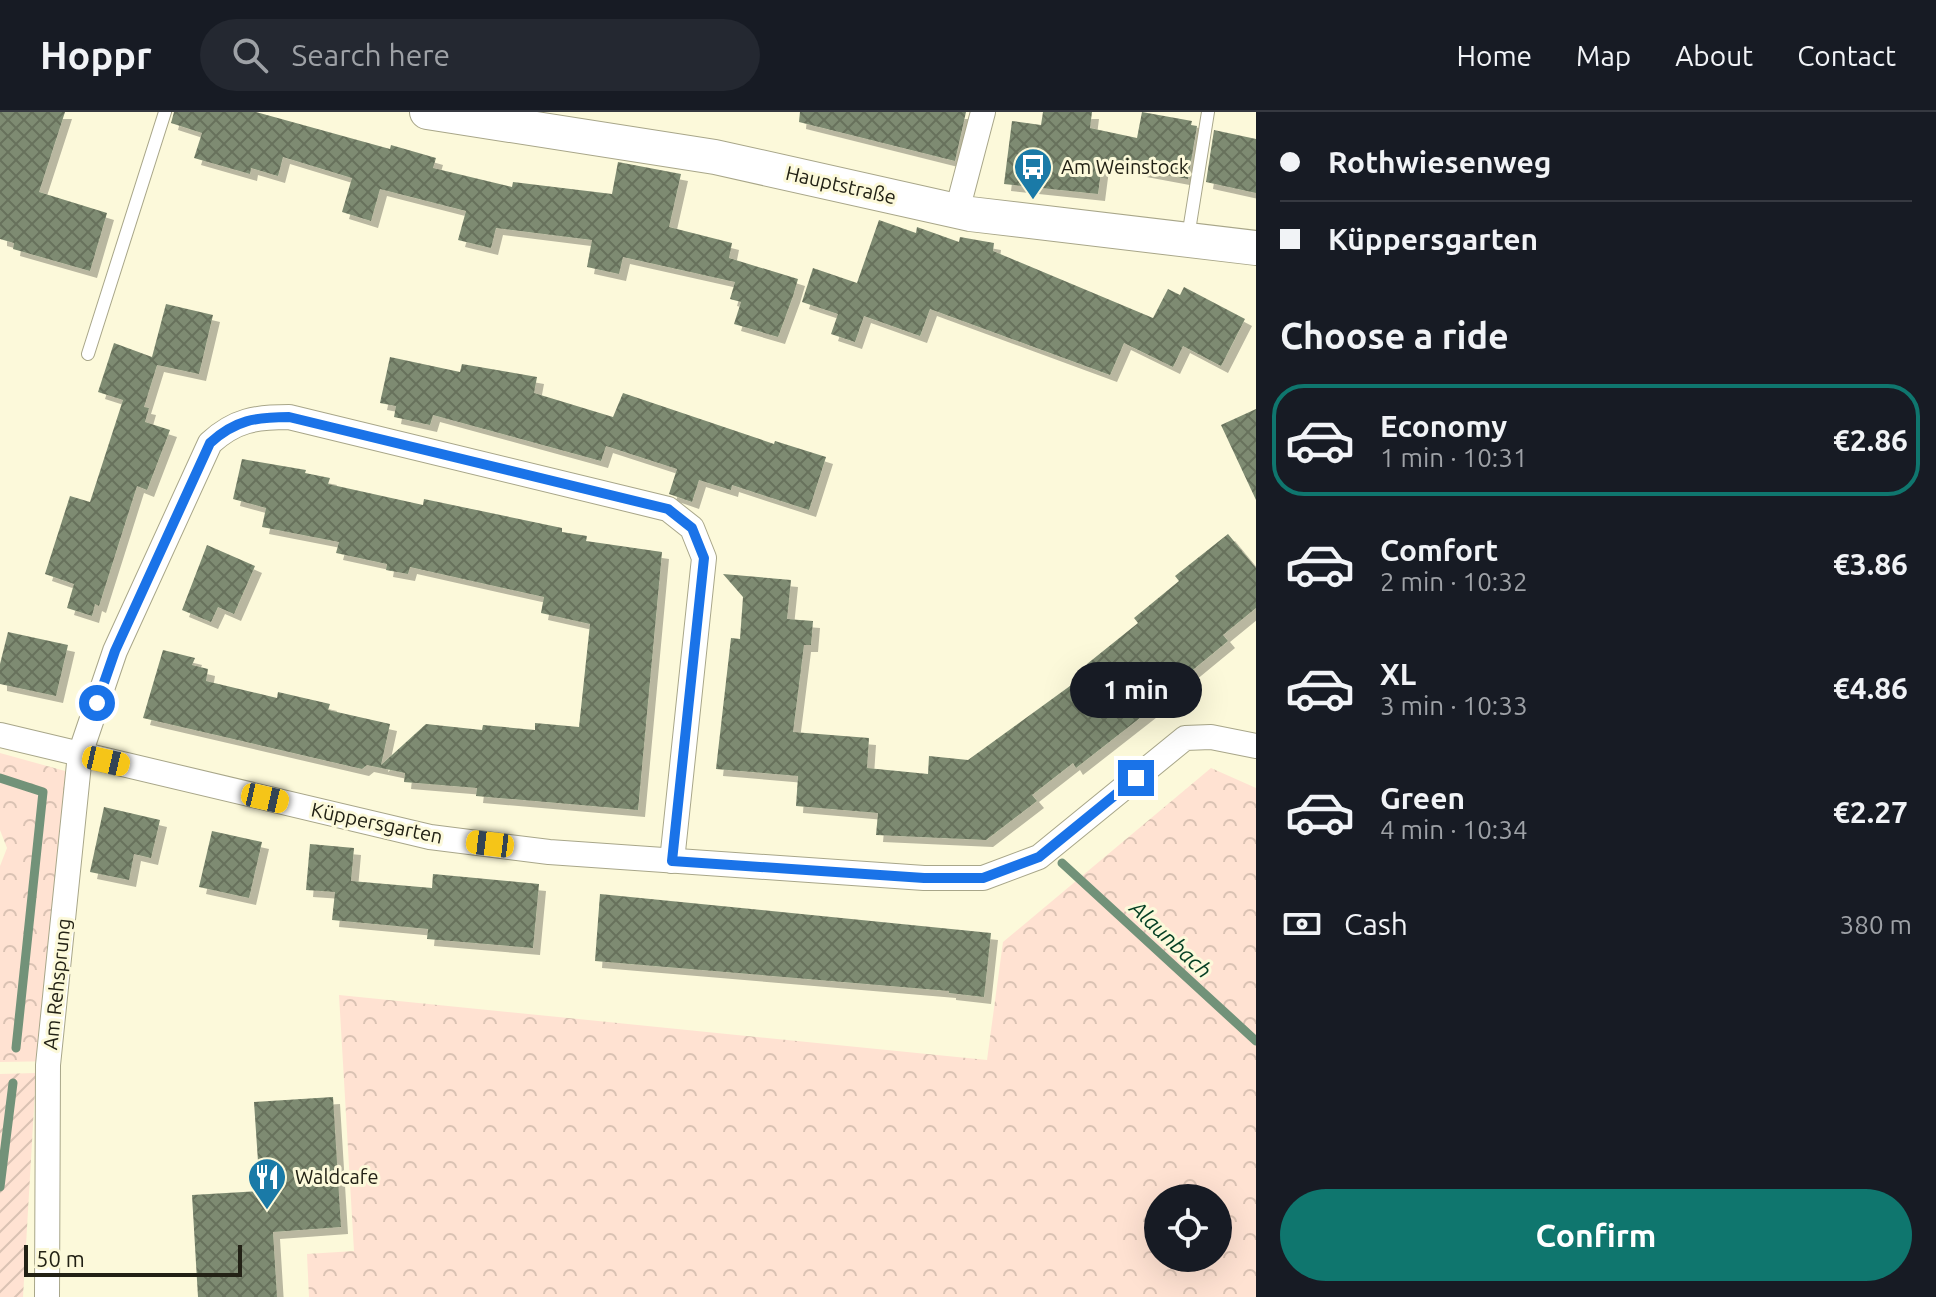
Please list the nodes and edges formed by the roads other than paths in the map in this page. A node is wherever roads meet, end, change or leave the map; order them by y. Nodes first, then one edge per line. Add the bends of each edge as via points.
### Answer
1 (165, 112) edge
2 (427, 112) edge
3 (983, 112) edge
4 (1208, 112) edge
5 (957, 211) junction
6 (1188, 241) junction
7 (1256, 248) edge
8 (88, 354) dead end
9 (0, 735) edge
10 (1256, 746) edge
11 (80, 754) junction
12 (672, 861) junction
13 (47, 1297) edge

1 - 8 lane
2 - 5 main road, Hauptstraße via 715,157
3 - 5 street
4 - 6 lane
5 - 6 main road, Hauptstraße
6 - 7 main road, Hauptstraße
9 - 11 street
10 - 12 street, Küppersgarten via 1185,738 1039,857 983,878
11 - 12 street, Küppersgarten via 430,837
11 - 12 street, Am Rehsprung via 115,651 210,443 253,417 289,417 668,509 692,528 704,558
11 - 13 street, Am Rehsprung via 48,1065

